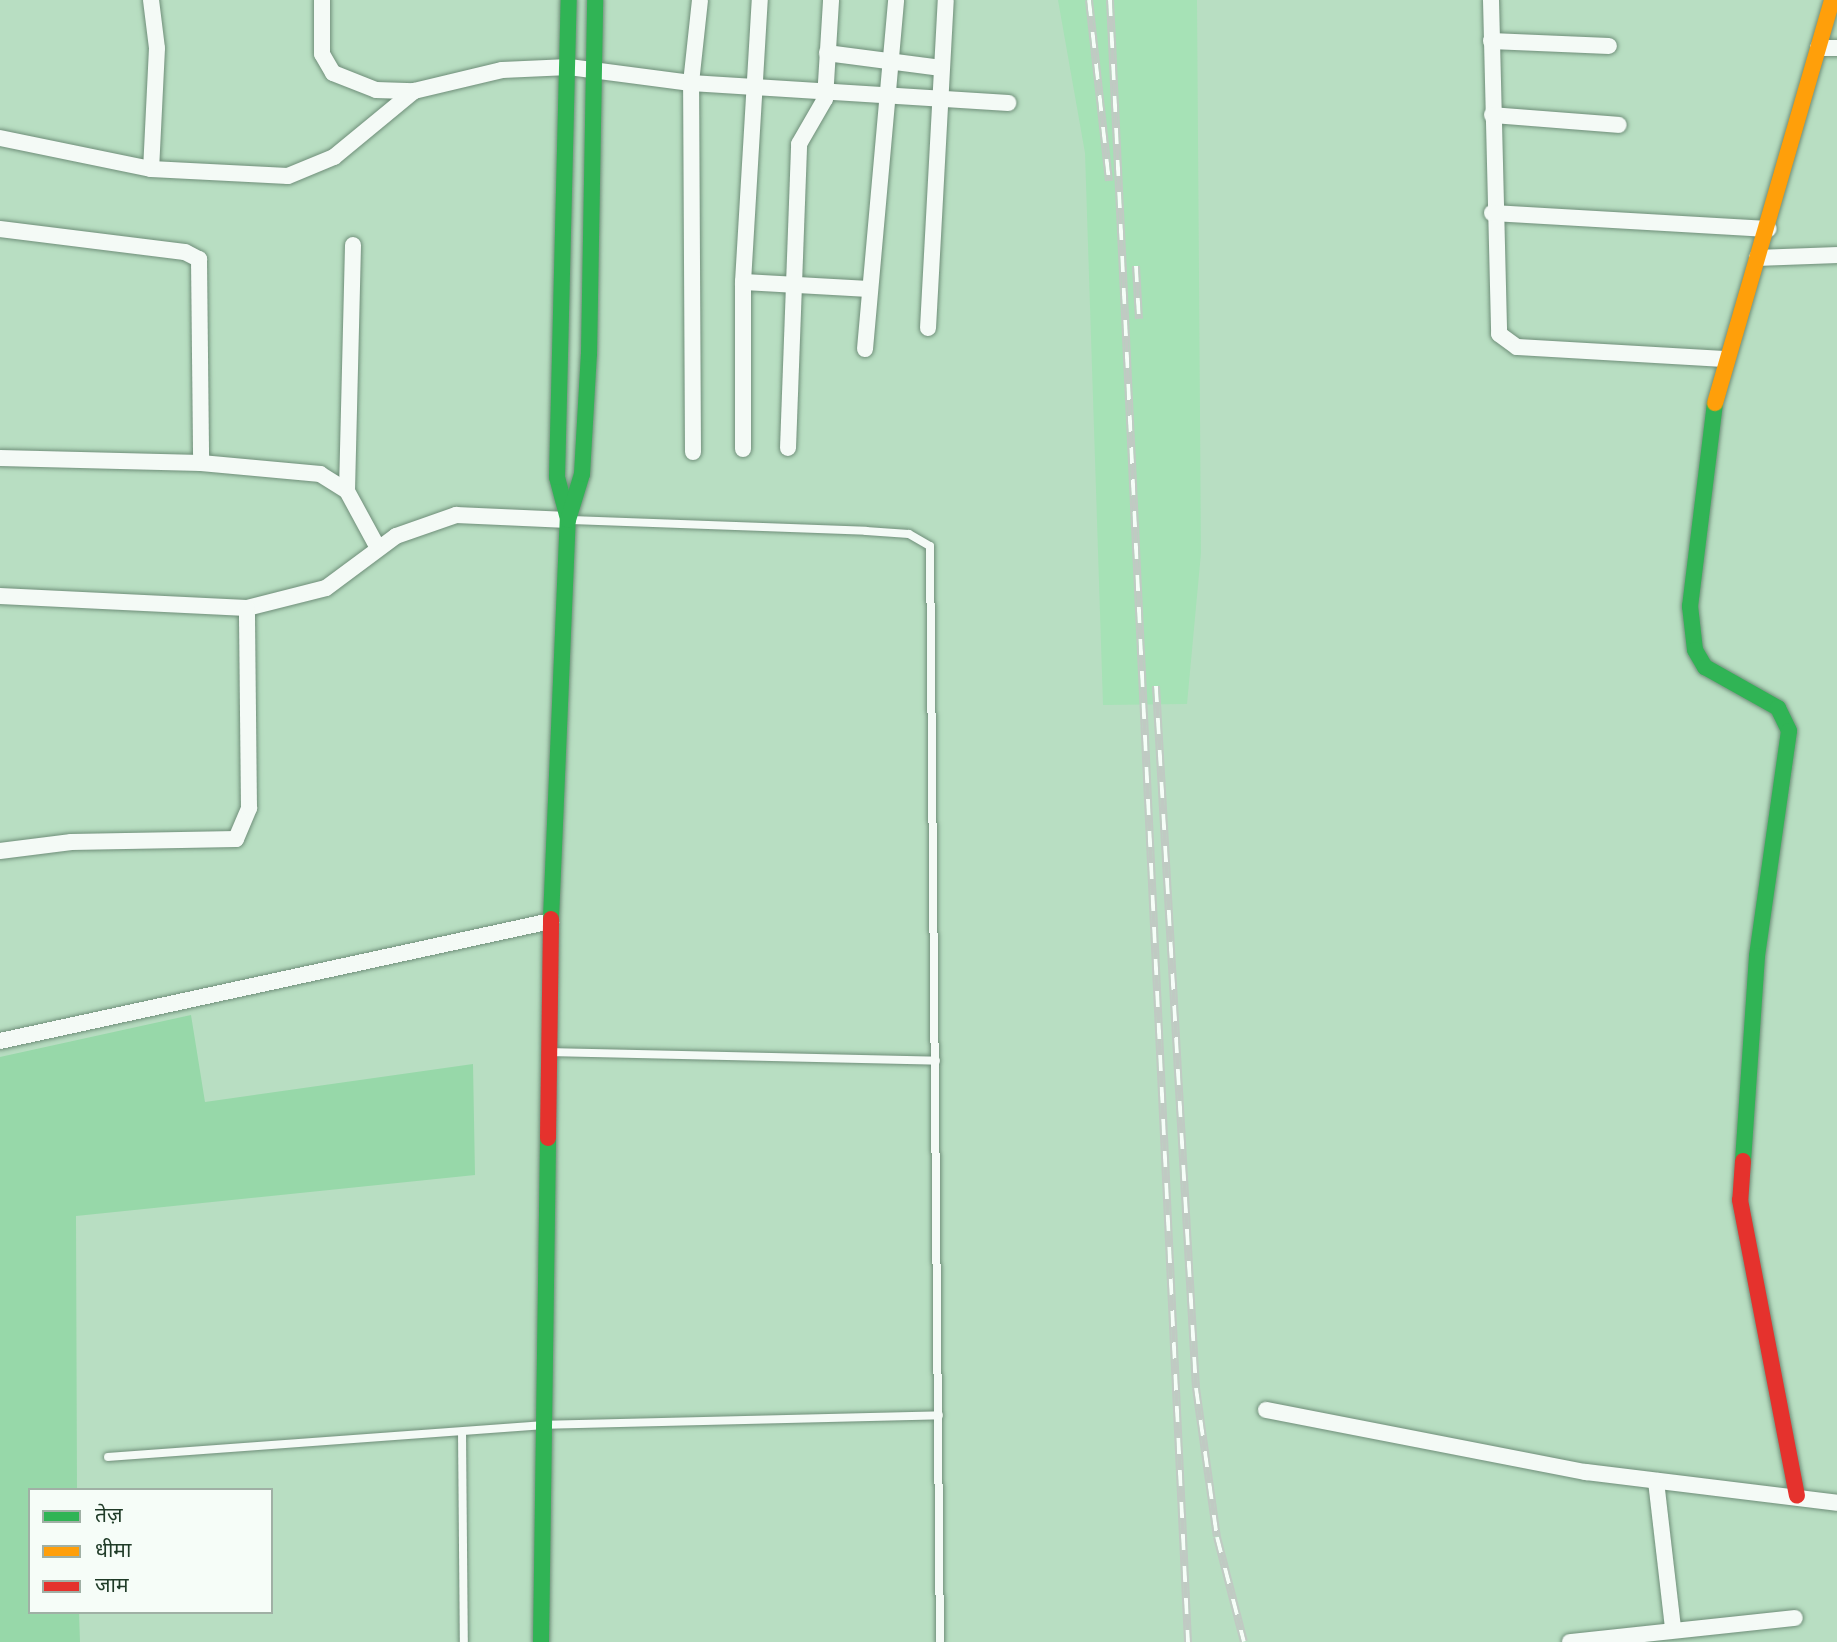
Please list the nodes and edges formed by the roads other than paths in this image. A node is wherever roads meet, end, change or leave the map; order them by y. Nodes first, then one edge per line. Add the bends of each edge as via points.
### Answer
1 (151, 0) edge
2 (322, 0) edge
3 (569, 0) edge
4 (595, 0) edge
5 (700, 0) edge
6 (760, 0) edge
7 (831, 0) edge
8 (896, 0) edge
9 (946, 0) edge
10 (1491, 0) edge
11 (1832, 0) edge
12 (1491, 41) junction
13 (1609, 46) dead end
14 (1818, 48) junction
15 (1837, 48) edge
16 (827, 53) junction
17 (892, 60) junction
18 (569, 67) junction
19 (942, 68) junction
20 (594, 75) junction
21 (691, 83) junction
22 (752, 87) junction
23 (414, 91) junction
24 (826, 93) junction
25 (888, 95) junction
26 (940, 99) junction
27 (1008, 103) dead end
28 (1492, 114) junction
29 (1619, 125) dead end
30 (0, 138) edge
31 (151, 169) junction
32 (1492, 213) junction
33 (0, 229) edge
34 (1769, 229) junction
35 (353, 245) dead end
36 (1837, 255) edge
37 (1757, 258) junction
38 (743, 282) junction
39 (791, 285) junction
40 (870, 289) junction
41 (928, 328) dead end
42 (865, 349) dead end
43 (1726, 359) junction
44 (788, 448) dead end
45 (743, 449) dead end
46 (693, 452) dead end
47 (0, 458) edge
48 (201, 463) junction
49 (348, 491) junction
50 (568, 520) junction
51 (378, 548) junction
52 (0, 596) edge
53 (247, 608) junction
54 (0, 852) edge
55 (551, 921) junction
56 (0, 1041) edge
57 (549, 1052) junction
58 (936, 1060) junction
59 (1266, 1410) dead end
60 (939, 1415) junction
61 (541, 1425) junction
62 (462, 1432) junction
63 (108, 1457) dead end
64 (1656, 1481) junction
65 (1797, 1496) junction
66 (1837, 1503) edge
67 (1795, 1618) dead end
68 (1684, 1633) edge
69 (464, 1642) edge
70 (541, 1642) edge
71 (940, 1642) edge
72 (1570, 1642) edge

1 - 31 street via 157,48
2 - 23 street via 322,54 333,73 376,90
3 - 18 main road
4 - 20 main road
5 - 21 street
6 - 22 street
7 - 16 street
8 - 17 street
9 - 19 street
10 - 12 street
11 - 14 main road
12 - 13 street
12 - 28 street
14 - 15 street
14 - 34 main road
16 - 17 street
16 - 24 street
17 - 19 street
17 - 25 street
18 - 20 street
18 - 23 street via 502,69
18 - 50 main road via 557,477
19 - 26 street
20 - 21 street
20 - 50 main road via 589,367 582,474
21 - 22 street
21 - 46 street
22 - 24 street
22 - 38 street
23 - 31 street via 334,157 305,171 266,178
24 - 25 street
24 - 39 street via 799,144
25 - 26 street
25 - 40 street
26 - 27 street
26 - 41 street
28 - 29 street
28 - 32 street
30 - 31 street
32 - 34 street
32 - 43 street via 1494,321 1507,344
33 - 48 street via 186,252 199,259
34 - 37 main road
35 - 49 street
36 - 37 street
37 - 43 main road
38 - 39 street
38 - 45 street
39 - 40 street
39 - 44 street
40 - 42 street
43 - 65 main road via 1708,444 1691,635 1705,667 1778,708 1789,731 1757,957 1740,1200
47 - 48 street
48 - 49 street via 320,474
49 - 51 street
50 - 51 street via 456,515 417,526
50 - 55 main road
50 - 58 lane via 909,534 930,546
51 - 53 street via 326,588
52 - 53 street
53 - 54 street via 249,808 236,839 71,842
55 - 56 street
55 - 57 main road
57 - 58 lane
57 - 61 main road
58 - 60 lane
59 - 64 street
60 - 61 lane
60 - 71 lane
61 - 62 lane
61 - 70 main road
62 - 63 lane
62 - 69 lane
64 - 65 street
64 - 68 street
65 - 66 street
67 - 68 street
68 - 72 street

